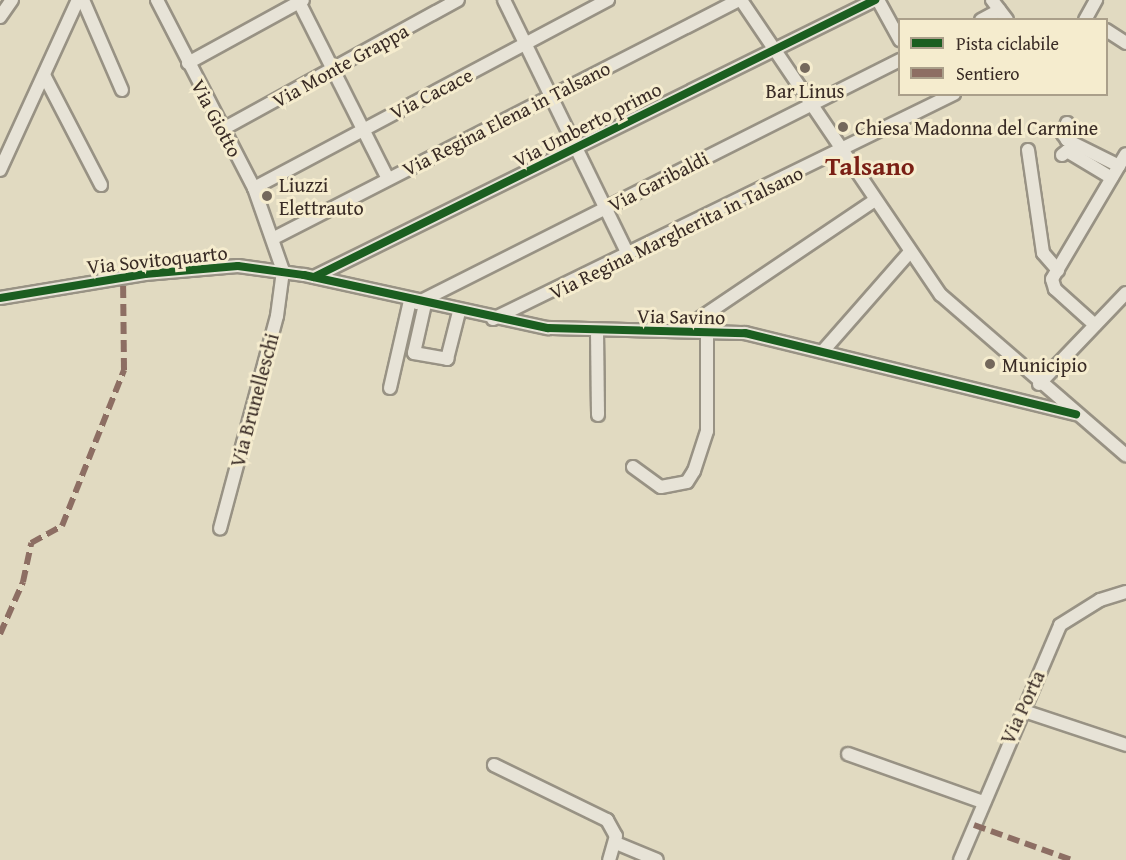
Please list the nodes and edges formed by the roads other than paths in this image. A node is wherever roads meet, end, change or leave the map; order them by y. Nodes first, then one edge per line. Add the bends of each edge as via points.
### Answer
1 (12, 0) edge
2 (78, 0) edge
3 (83, 0) edge
4 (157, 0) edge
5 (458, 0) edge
6 (504, 0) edge
7 (608, 0) edge
8 (740, 0) edge
9 (1096, 0) edge
10 (300, 1) edge
11 (881, 1) edge
12 (1000, 10) edge
13 (0, 17) edge
14 (985, 18) edge
15 (1087, 18) edge
16 (1108, 31) edge
17 (898, 36) edge
18 (1126, 43) edge
19 (524, 45) junction
20 (775, 48) junction
21 (898, 61) edge
22 (189, 63) junction
23 (333, 70) junction
24 (44, 75) junction
25 (122, 90) dead end
26 (551, 95) junction
27 (950, 96) edge
28 (811, 104) junction
29 (1067, 123) dead end
30 (362, 128) junction
31 (223, 129) junction
32 (575, 148) junction
33 (1028, 150) dead end
34 (842, 151) junction
35 (1126, 154) edge
36 (1062, 155) dead end
37 (1119, 166) junction
38 (0, 170) edge
39 (1112, 178) junction
40 (388, 179) junction
41 (101, 185) dead end
42 (254, 188) junction
43 (875, 200) junction
44 (606, 208) junction
45 (274, 238) junction
46 (910, 252) junction
47 (629, 256) junction
48 (1058, 270) junction
49 (283, 271) junction
50 (314, 277) junction
51 (1126, 293) edge
52 (0, 298) edge
53 (418, 302) junction
54 (459, 312) junction
55 (493, 319) junction
56 (1095, 325) junction
57 (681, 331) junction
58 (707, 331) junction
59 (597, 332) junction
60 (823, 351) junction
61 (1039, 384) junction
62 (390, 388) dead end
63 (1076, 414) junction
64 (598, 415) dead end
65 (1126, 455) edge
66 (633, 467) dead end
67 (220, 528) dead end
68 (1126, 592) edge
69 (1021, 710) junction
70 (1126, 745) edge
71 (848, 754) dead end
72 (494, 765) dead end
73 (983, 802) junction
74 (616, 843) junction
75 (609, 860) edge
76 (657, 860) edge
77 (960, 860) edge

1 - 13 street
2 - 24 street
3 - 25 street
4 - 22 street, Via Giotto
5 - 23 street, Via Monte Grappa
6 - 19 street
7 - 19 street, Via Cacace
8 - 20 street
8 - 26 street, Via Regina Elena in Talsano
9 - 15 street
10 - 22 street
10 - 23 street
11 - 17 street
11 - 20 street, Via Umberto primo
12 - 14 street
16 - 18 street
19 - 26 street
19 - 30 street, Via Cacace
20 - 28 street
20 - 32 street, Via Umberto primo
21 - 28 street, Via Garibaldi
22 - 31 street, Via Giotto
23 - 30 street
23 - 31 street, Via Monte Grappa
24 - 38 street
24 - 41 street
26 - 32 street
26 - 40 street, Via Regina Elena in Talsano
27 - 34 street, Via Regina Margherita in Talsano
28 - 34 street
28 - 44 street, Via Garibaldi
29 - 37 street via 1063,134 1067,140
30 - 40 street
30 - 42 street, Via Cacace
31 - 42 street, Via Giotto
32 - 44 street
32 - 50 street, Via Umberto primo
33 - 48 street via 1042,254
34 - 43 street
34 - 47 street, Via Regina Margherita in Talsano
35 - 37 street
36 - 39 street via 1066,151
37 - 39 street
39 - 48 street
40 - 45 street, Via Regina Elena in Talsano
42 - 45 street, Via Giotto
43 - 46 street
43 - 57 street
44 - 47 street
44 - 53 street, Via Garibaldi
45 - 49 street, Via Giotto
46 - 60 street
46 - 61 street via 941,295
47 - 55 street, Via Regina Margherita in Talsano
48 - 56 street via 1055,289
49 - 50 street, Via Savino
49 - 52 street, Via Sovitoquarto via 238,266 145,274
49 - 67 street, Via Brunelleschi via 277,316
50 - 53 street, Via Savino
51 - 56 street
53 - 54 street, Via Savino
53 - 54 street via 414,353 447,359
53 - 62 street
54 - 55 street, Via Savino
55 - 59 street, Via Savino
56 - 61 street
57 - 58 street, Via Savino
57 - 59 street, Via Savino
58 - 60 street, Via Savino via 745,333
58 - 66 street via 708,432 694,471 687,482 661,488
59 - 64 street
60 - 63 street, Via Savino
61 - 63 street
63 - 65 street
68 - 69 street, Via Porta via 1100,600 1060,625
69 - 70 street
69 - 73 street, Via Porta
71 - 73 street
72 - 74 street via 607,820 615,830
73 - 77 street, Via Porta
74 - 75 street
74 - 76 street

